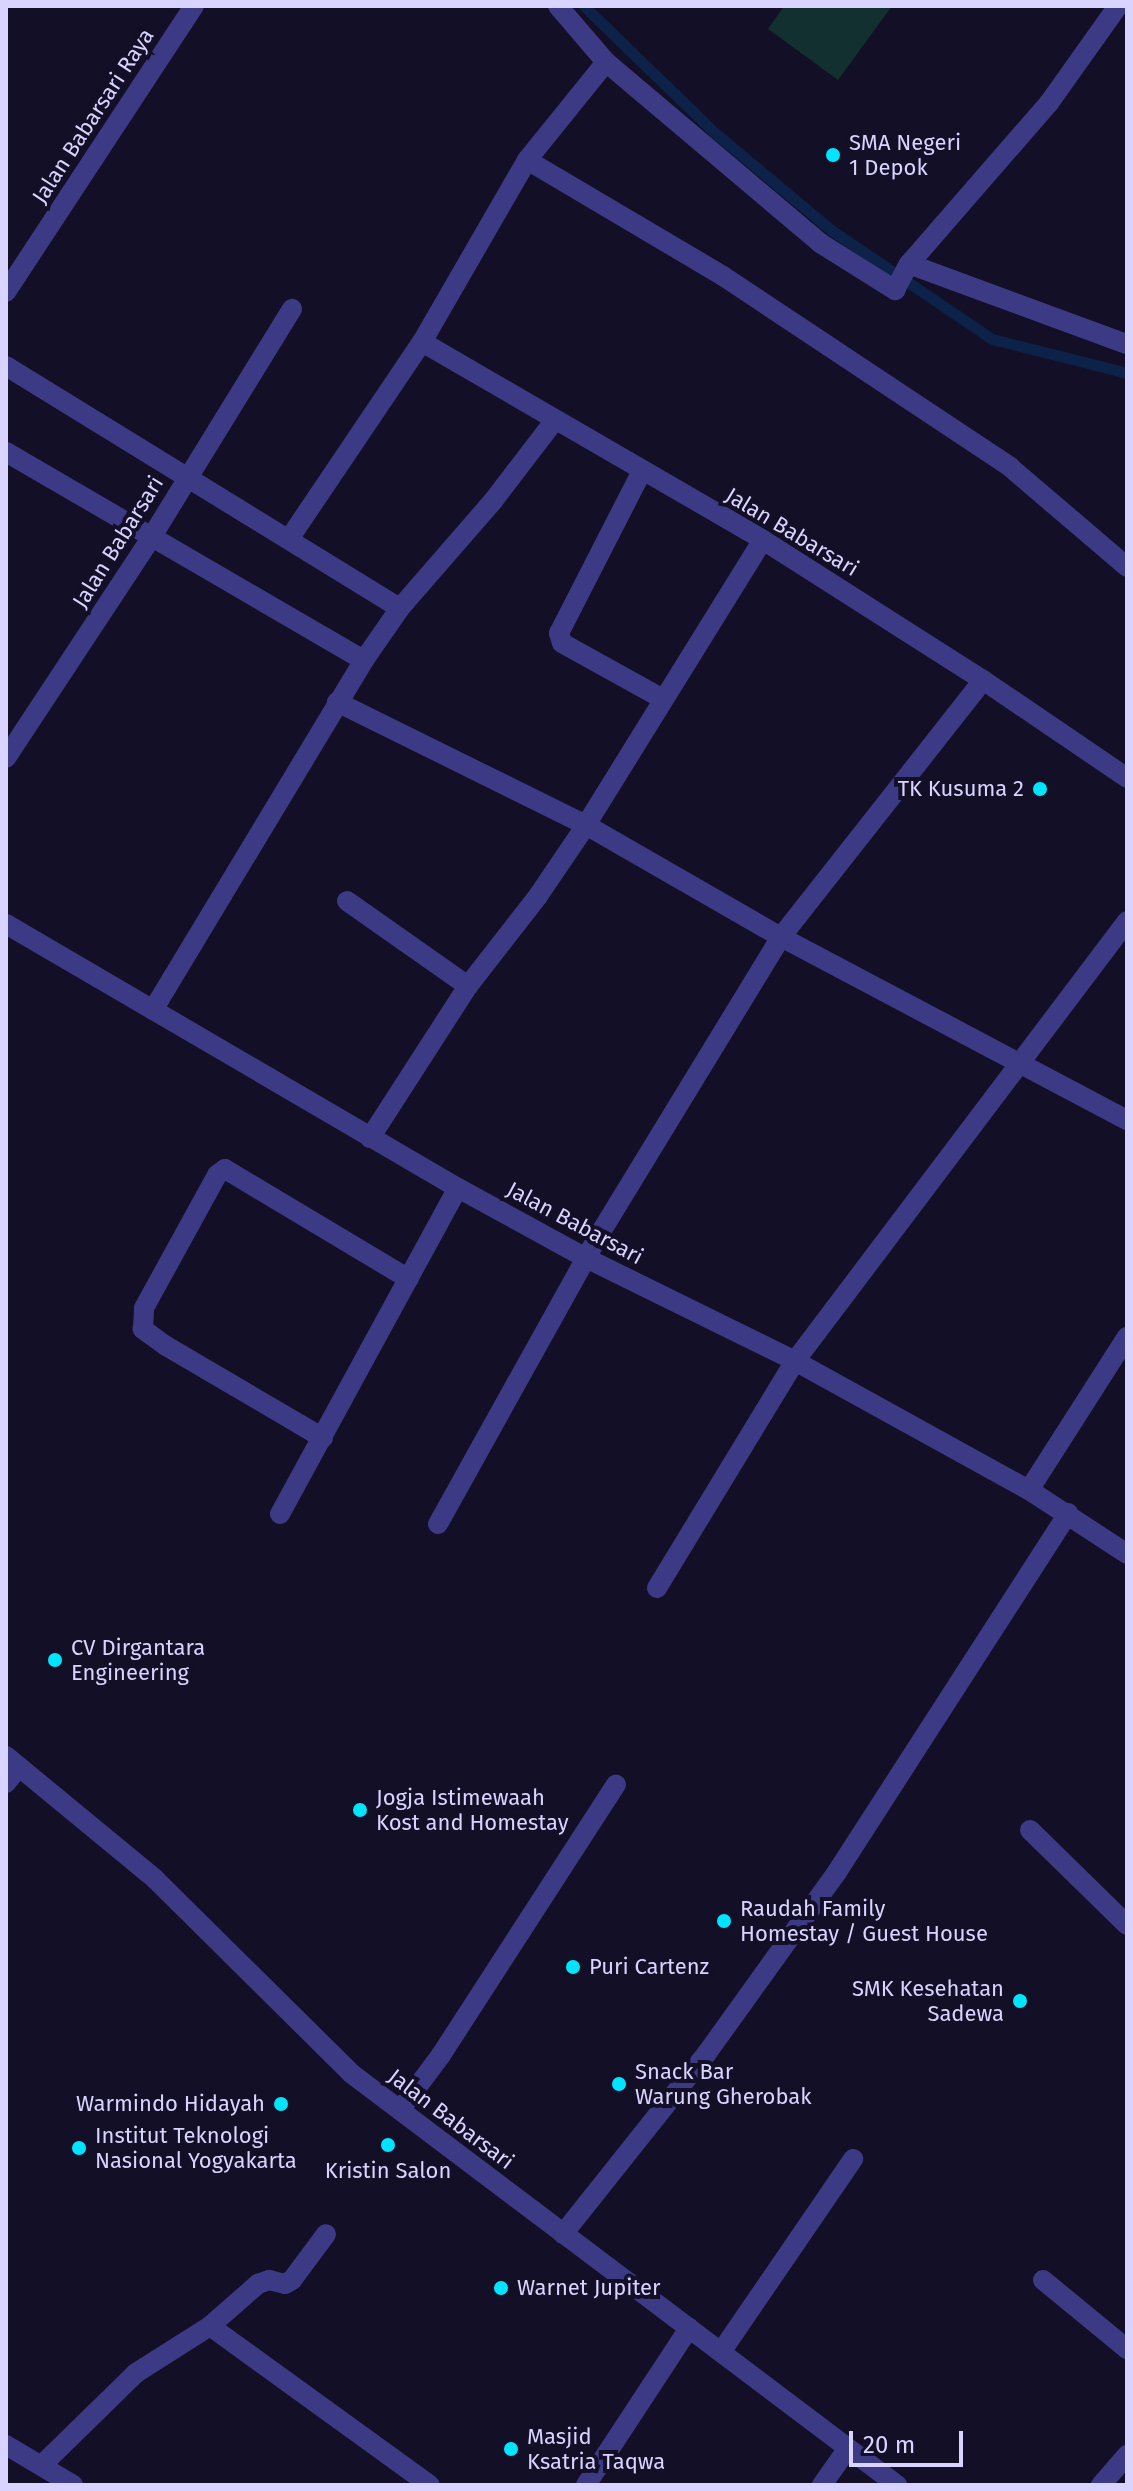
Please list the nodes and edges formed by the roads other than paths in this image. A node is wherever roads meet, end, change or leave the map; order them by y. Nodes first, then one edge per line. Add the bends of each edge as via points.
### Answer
1 (194, 6) edge
2 (558, 6) edge
3 (1118, 6) edge
4 (606, 62) junction
5 (527, 160) junction
6 (909, 264) junction
7 (6, 292) edge
8 (292, 309) dead end
9 (422, 342) junction
10 (1127, 344) edge
11 (6, 366) edge
12 (555, 420) junction
13 (6, 452) edge
14 (642, 471) junction
15 (187, 477) junction
16 (151, 538) junction
17 (289, 539) junction
18 (763, 540) junction
19 (1127, 567) edge
20 (400, 608) junction
21 (364, 660) junction
22 (983, 680) junction
23 (663, 699) junction
24 (337, 702) junction
25 (6, 758) edge
26 (1127, 778) edge
27 (586, 825) junction
28 (347, 901) dead end
29 (1127, 921) edge
30 (6, 924) edge
31 (781, 937) junction
32 (468, 986) junction
33 (153, 1010) junction
34 (1020, 1065) junction
35 (1127, 1120) edge
36 (370, 1138) junction
37 (458, 1188) junction
38 (586, 1258) junction
39 (409, 1279) junction
40 (1127, 1337) edge
41 (795, 1361) junction
42 (323, 1438) junction
43 (1029, 1490) junction
44 (1068, 1513) junction
45 (280, 1514) dead end
46 (438, 1524) dead end
47 (1127, 1554) edge
48 (657, 1588) dead end
49 (10, 1769) edge
50 (616, 1785) dead end
51 (1030, 1830) dead end
52 (1127, 1925) edge
53 (400, 2110) junction
54 (853, 2159) dead end
55 (326, 2234) dead end
56 (563, 2234) junction
57 (1043, 2280) dead end
58 (210, 2326) junction
59 (689, 2328) junction
60 (1127, 2349) edge
61 (721, 2352) junction
62 (6, 2445) edge
63 (848, 2448) junction
64 (1127, 2455) edge
65 (43, 2464) junction
66 (73, 2485) edge
67 (430, 2485) edge
68 (586, 2485) edge
69 (822, 2485) edge
70 (897, 2485) edge
71 (1101, 2485) edge

1 - 7 street, Jalan Babarsari Raya
2 - 4 street
3 - 6 street via 1049,103
4 - 5 street
4 - 6 street via 820,243 895,290
5 - 9 street
5 - 19 street via 723,276 1010,467
6 - 10 street
8 - 15 street, Jalan Babarsari
9 - 12 street, Jalan Babarsari
9 - 17 street
11 - 15 street
12 - 14 street, Jalan Babarsari
12 - 20 street
13 - 16 street
14 - 18 street, Jalan Babarsari
14 - 23 street via 559,633 562,643
15 - 16 street, Jalan Babarsari
15 - 17 street
16 - 21 street
16 - 25 street, Jalan Babarsari
17 - 20 street
18 - 22 street, Jalan Babarsari
18 - 23 street
20 - 21 street
21 - 24 street
22 - 26 street, Jalan Babarsari
22 - 31 street
23 - 27 street
24 - 27 street
24 - 33 street
27 - 31 street
27 - 32 street
28 - 32 street
29 - 34 street
30 - 33 street, Jalan Babarsari
31 - 34 street
31 - 38 street
32 - 36 street
33 - 36 street, Jalan Babarsari
34 - 35 street
34 - 41 street
36 - 37 street, Jalan Babarsari
37 - 38 street, Jalan Babarsari
37 - 39 street
38 - 41 street, Jalan Babarsari
38 - 46 street
39 - 42 street
39 - 42 street via 225,1169 151,1295 141,1320 143,1329
40 - 43 street
41 - 43 street, Jalan Babarsari
41 - 48 street
42 - 45 street
43 - 44 street, Jalan Babarsari
44 - 47 street, Jalan Babarsari
44 - 56 street via 837,1872 707,2053
49 - 53 street, Jalan Babarsari via 155,1879 352,2074
50 - 53 street
51 - 52 street
53 - 56 street, Jalan Babarsari
54 - 61 street
55 - 58 street via 292,2280 258,2284
56 - 59 street, Jalan Babarsari
57 - 60 street
58 - 65 street via 136,2373
58 - 67 street
59 - 61 street, Jalan Babarsari
59 - 68 street
61 - 63 street, Jalan Babarsari
62 - 65 street
63 - 69 street
63 - 70 street, Jalan Babarsari
64 - 71 street
65 - 66 street

